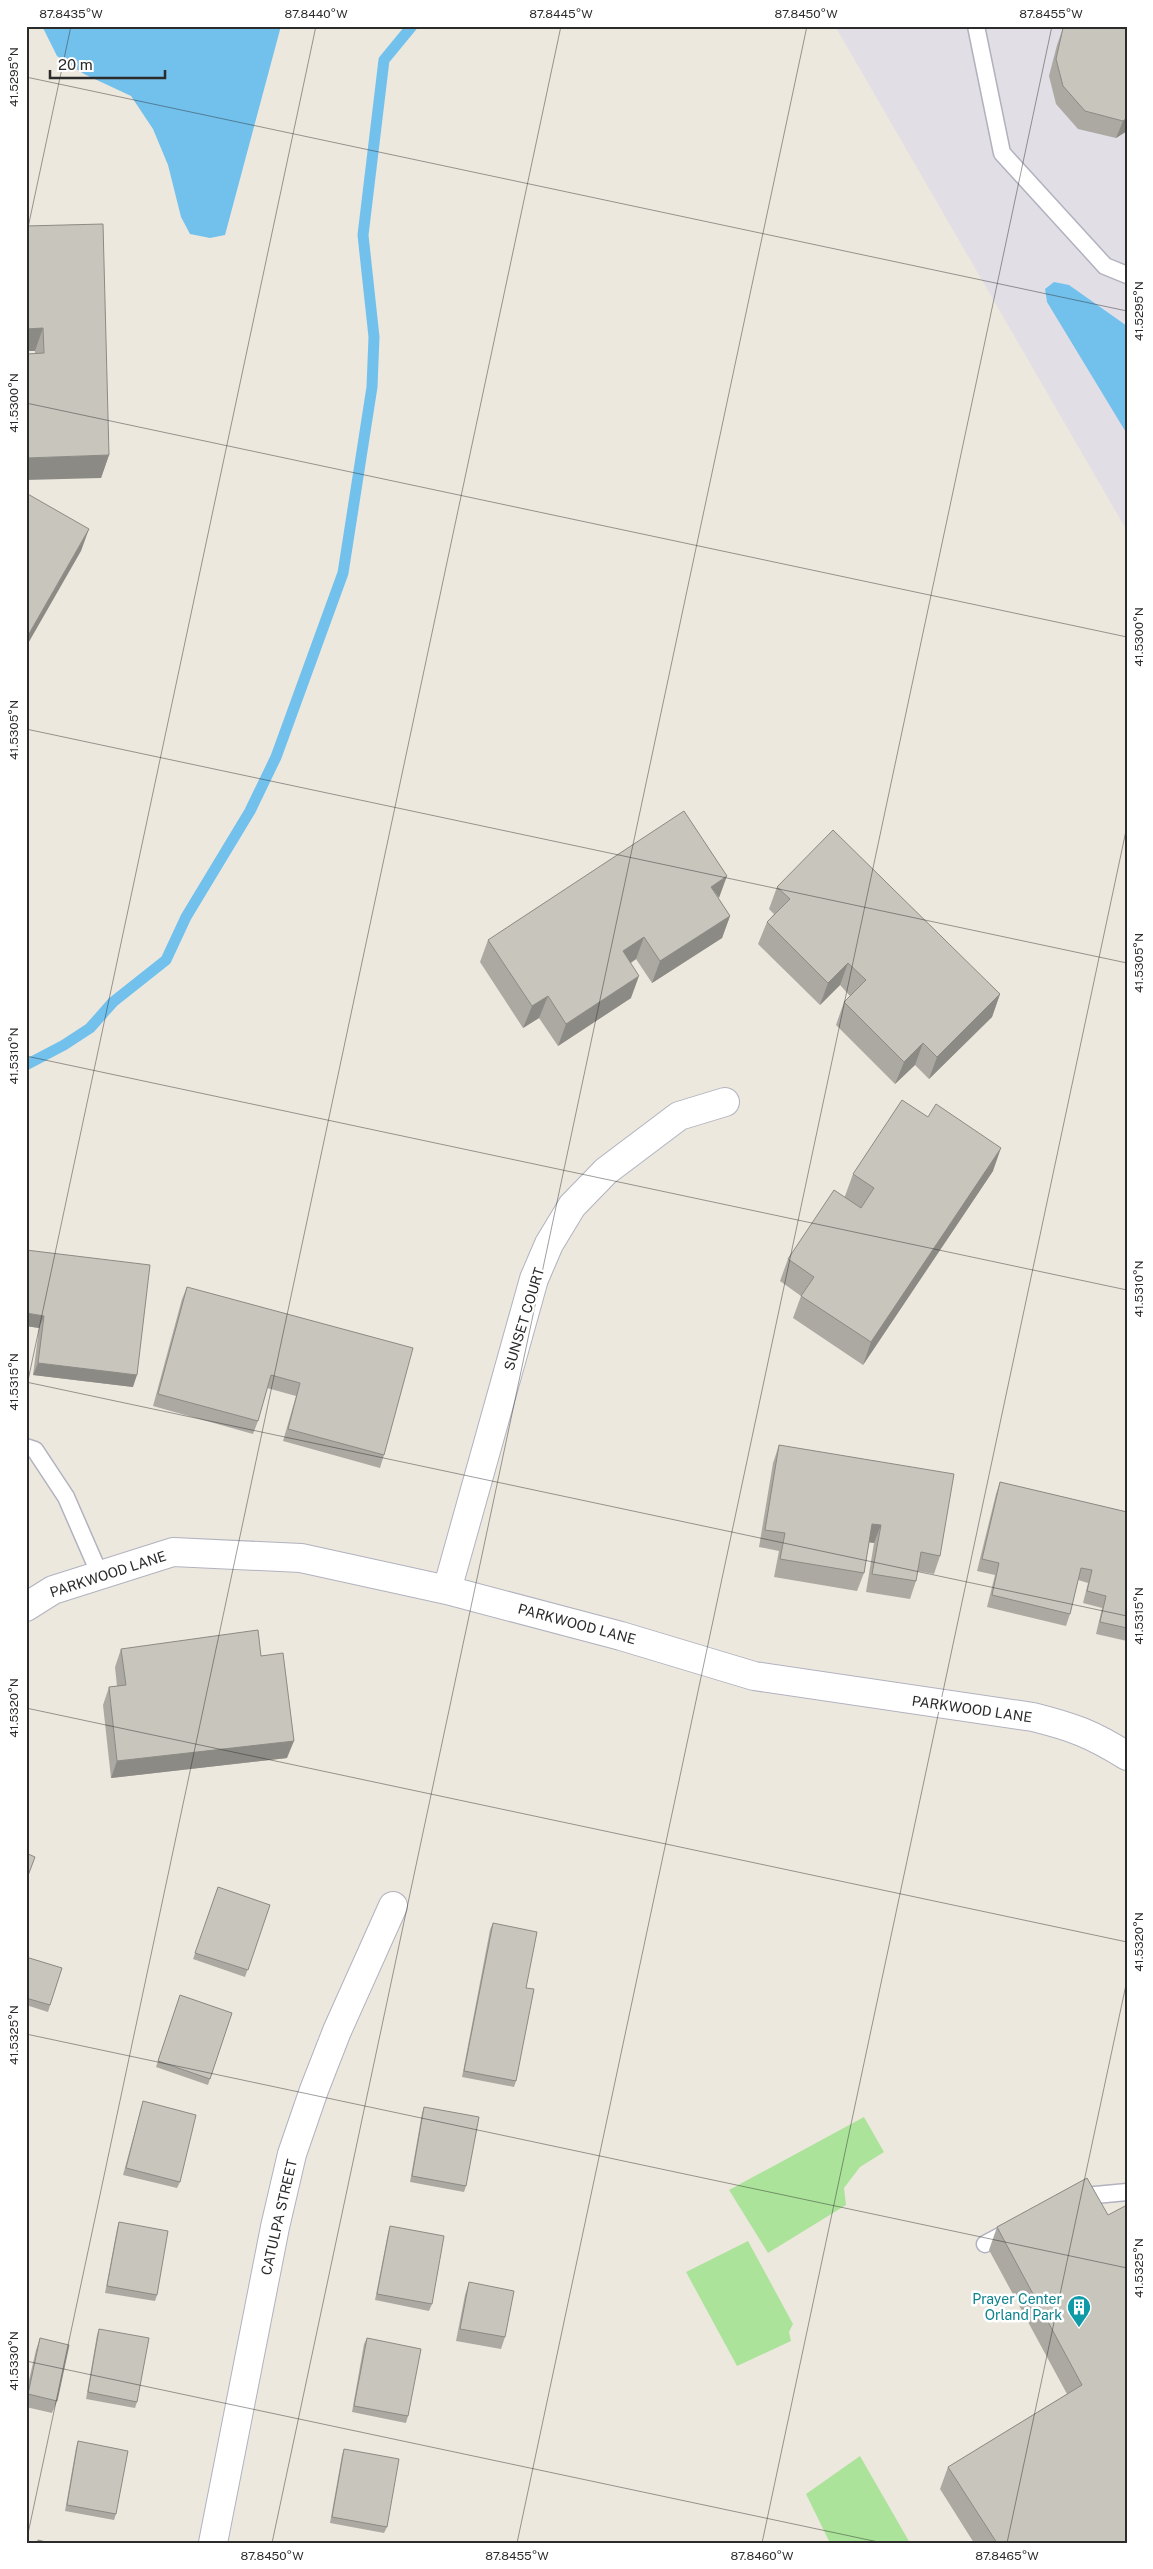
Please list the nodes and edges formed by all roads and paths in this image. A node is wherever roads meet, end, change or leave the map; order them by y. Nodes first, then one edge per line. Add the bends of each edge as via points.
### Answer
1 (976, 26) edge
2 (1127, 275) edge
3 (724, 1102) dead end
4 (26, 1447) edge
5 (100, 1575) junction
6 (447, 1590) junction
7 (26, 1607) edge
8 (1127, 1756) edge
9 (393, 1906) dead end
10 (1127, 2192) edge
11 (1062, 2202) edge
12 (1028, 2221) edge
13 (985, 2244) dead end
14 (213, 2543) edge

1 - 2 lane via 1002,153 1105,266
3 - 6 street, SUNSET COURT via 679,1116 606,1171 572,1206 549,1244 534,1279
4 - 5 lane via 35,1450 66,1498
5 - 6 street, PARKWOOD LANE via 173,1552 301,1558
5 - 7 street, PARKWOOD LANE via 52,1590
6 - 8 street, PARKWOOD LANE via 621,1636 754,1676 1033,1717 1092,1734
9 - 14 street, CATULPA STREET via 337,2031 292,2154
10 - 11 lane via 1071,2197
12 - 13 lane

